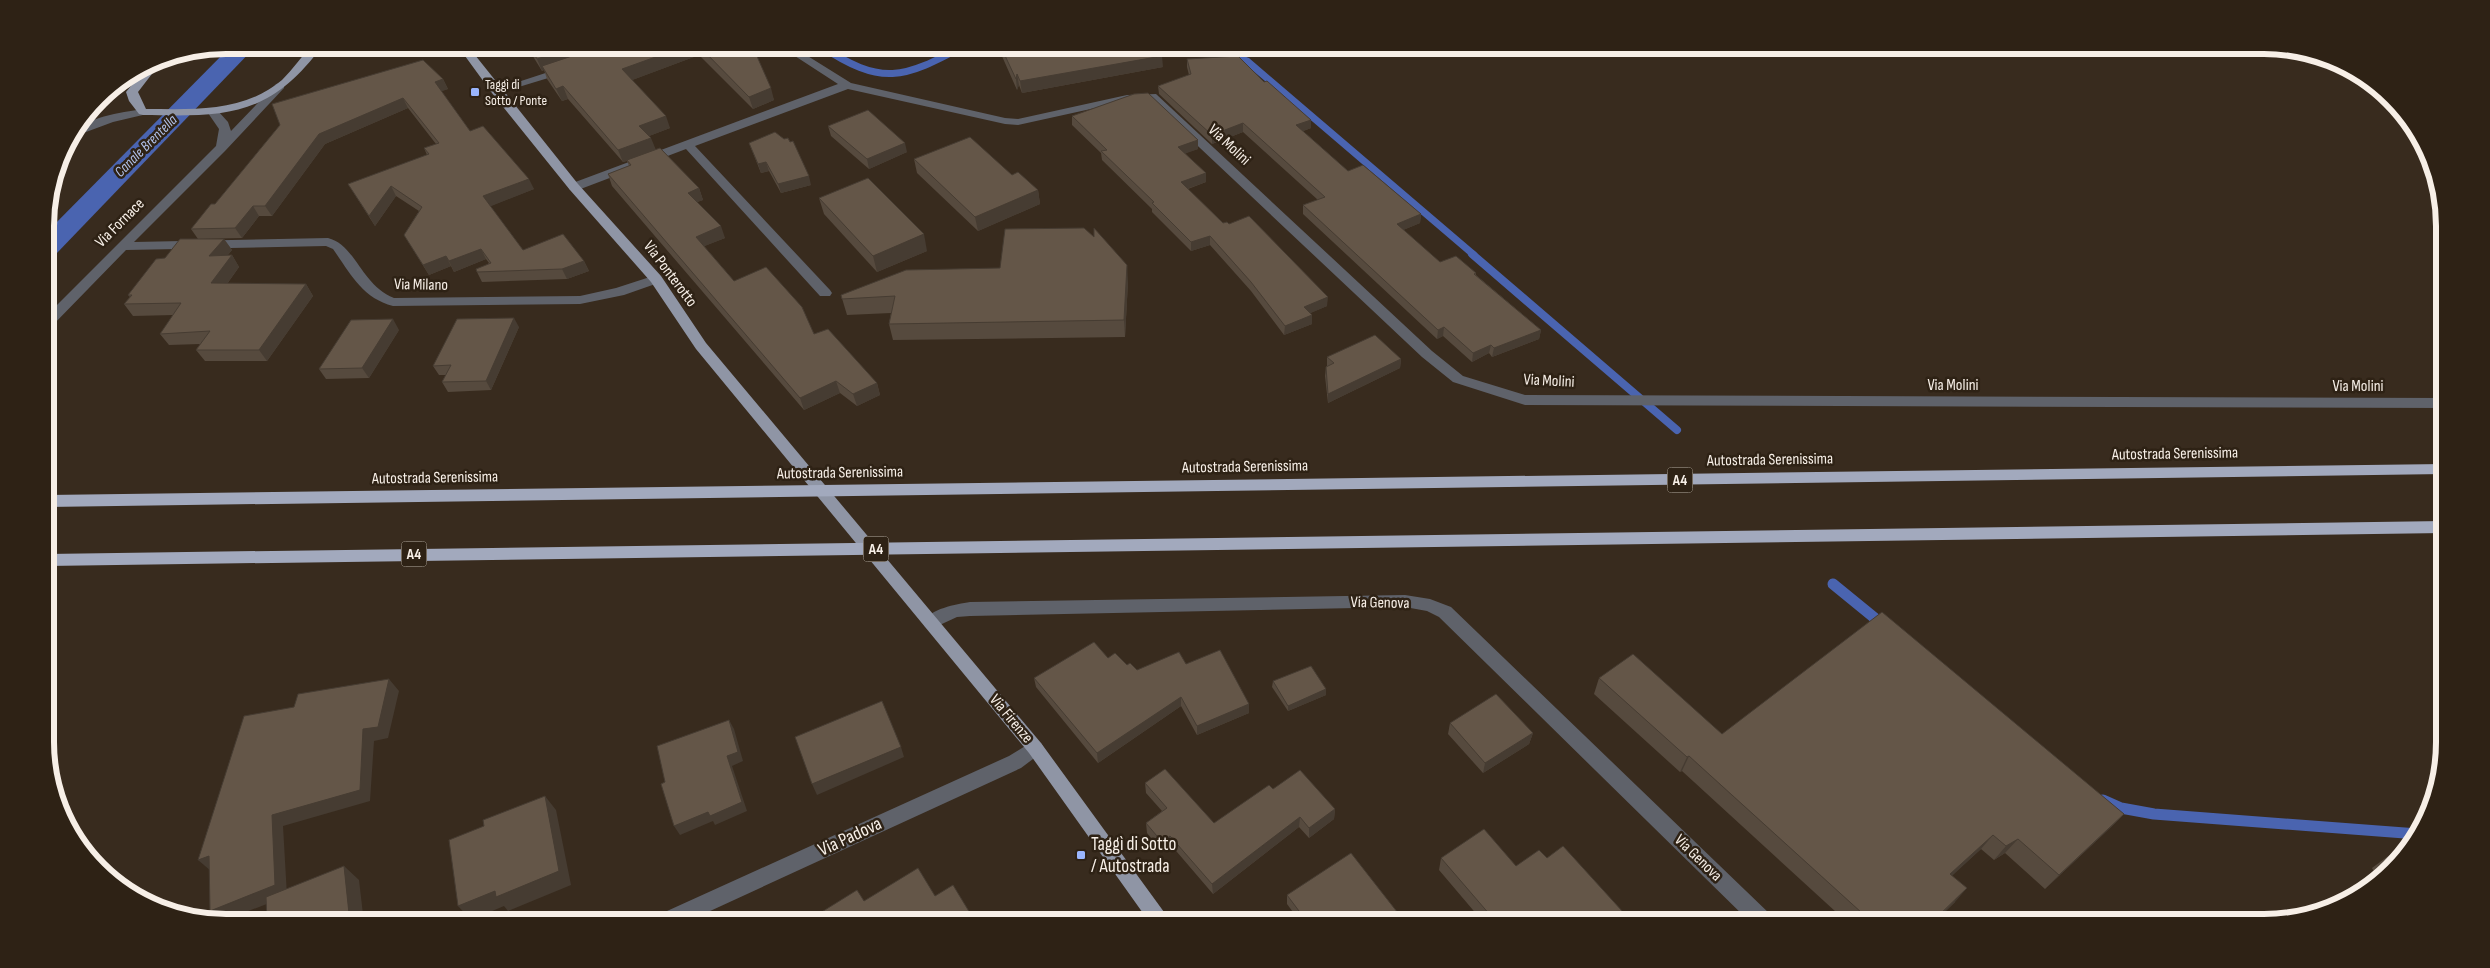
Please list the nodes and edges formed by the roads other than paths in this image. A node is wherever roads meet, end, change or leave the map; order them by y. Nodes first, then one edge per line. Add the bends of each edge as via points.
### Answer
1 (310, 54) edge
2 (469, 54) edge
3 (798, 54) edge
4 (579, 64) edge
5 (149, 72) edge
6 (848, 85) junction
7 (280, 86) junction
8 (496, 91) junction
9 (147, 112) junction
10 (210, 113) junction
11 (84, 129) edge
12 (687, 144) junction
13 (221, 149) junction
14 (574, 187) junction
15 (121, 246) junction
16 (656, 279) junction
17 (825, 293) dead end
18 (54, 316) edge
19 (2436, 403) edge
20 (2436, 469) edge
21 (54, 502) edge
22 (850, 523) joint
23 (2436, 527) edge
24 (54, 560) edge
25 (931, 622) junction
26 (1035, 748) junction
27 (683, 914) edge
28 (1155, 914) edge
29 (1756, 914) edge

1 - 7 main road, Via Fornace
2 - 8 main road, Via Ponterotto
3 - 6 street, Via Molini
4 - 8 street
5 - 9 main road via 132,92 135,102
6 - 12 street
6 - 19 street, Via Molini via 1018,122 1127,98 1152,96 1427,354 1458,379 1525,400
7 - 10 main road, Via Fornace via 249,104
7 - 13 street, Via Fornace
8 - 14 main road, Via Ponterotto
9 - 10 main road, Via Fornace
9 - 11 street via 110,119
10 - 13 street via 225,123
12 - 14 street
12 - 17 street
13 - 15 street, Via Fornace
14 - 16 main road, Via Ponterotto
15 - 16 street, Via Milano via 328,242 337,246 372,294 393,302 580,300 619,292
15 - 18 street, Via Fornace
16 - 22 main road, Via Ponterotto via 701,346
20 - 21 highway, Autostrada Serenissima / A4
22 - 25 main road, Via Firenze
23 - 24 highway, A4
25 - 26 main road, Via Firenze
25 - 29 street, Via Genova via 970,608 1405,601 1430,605 1445,612
26 - 27 street, Via Padova via 1015,762
26 - 28 main road, Via Firenze

